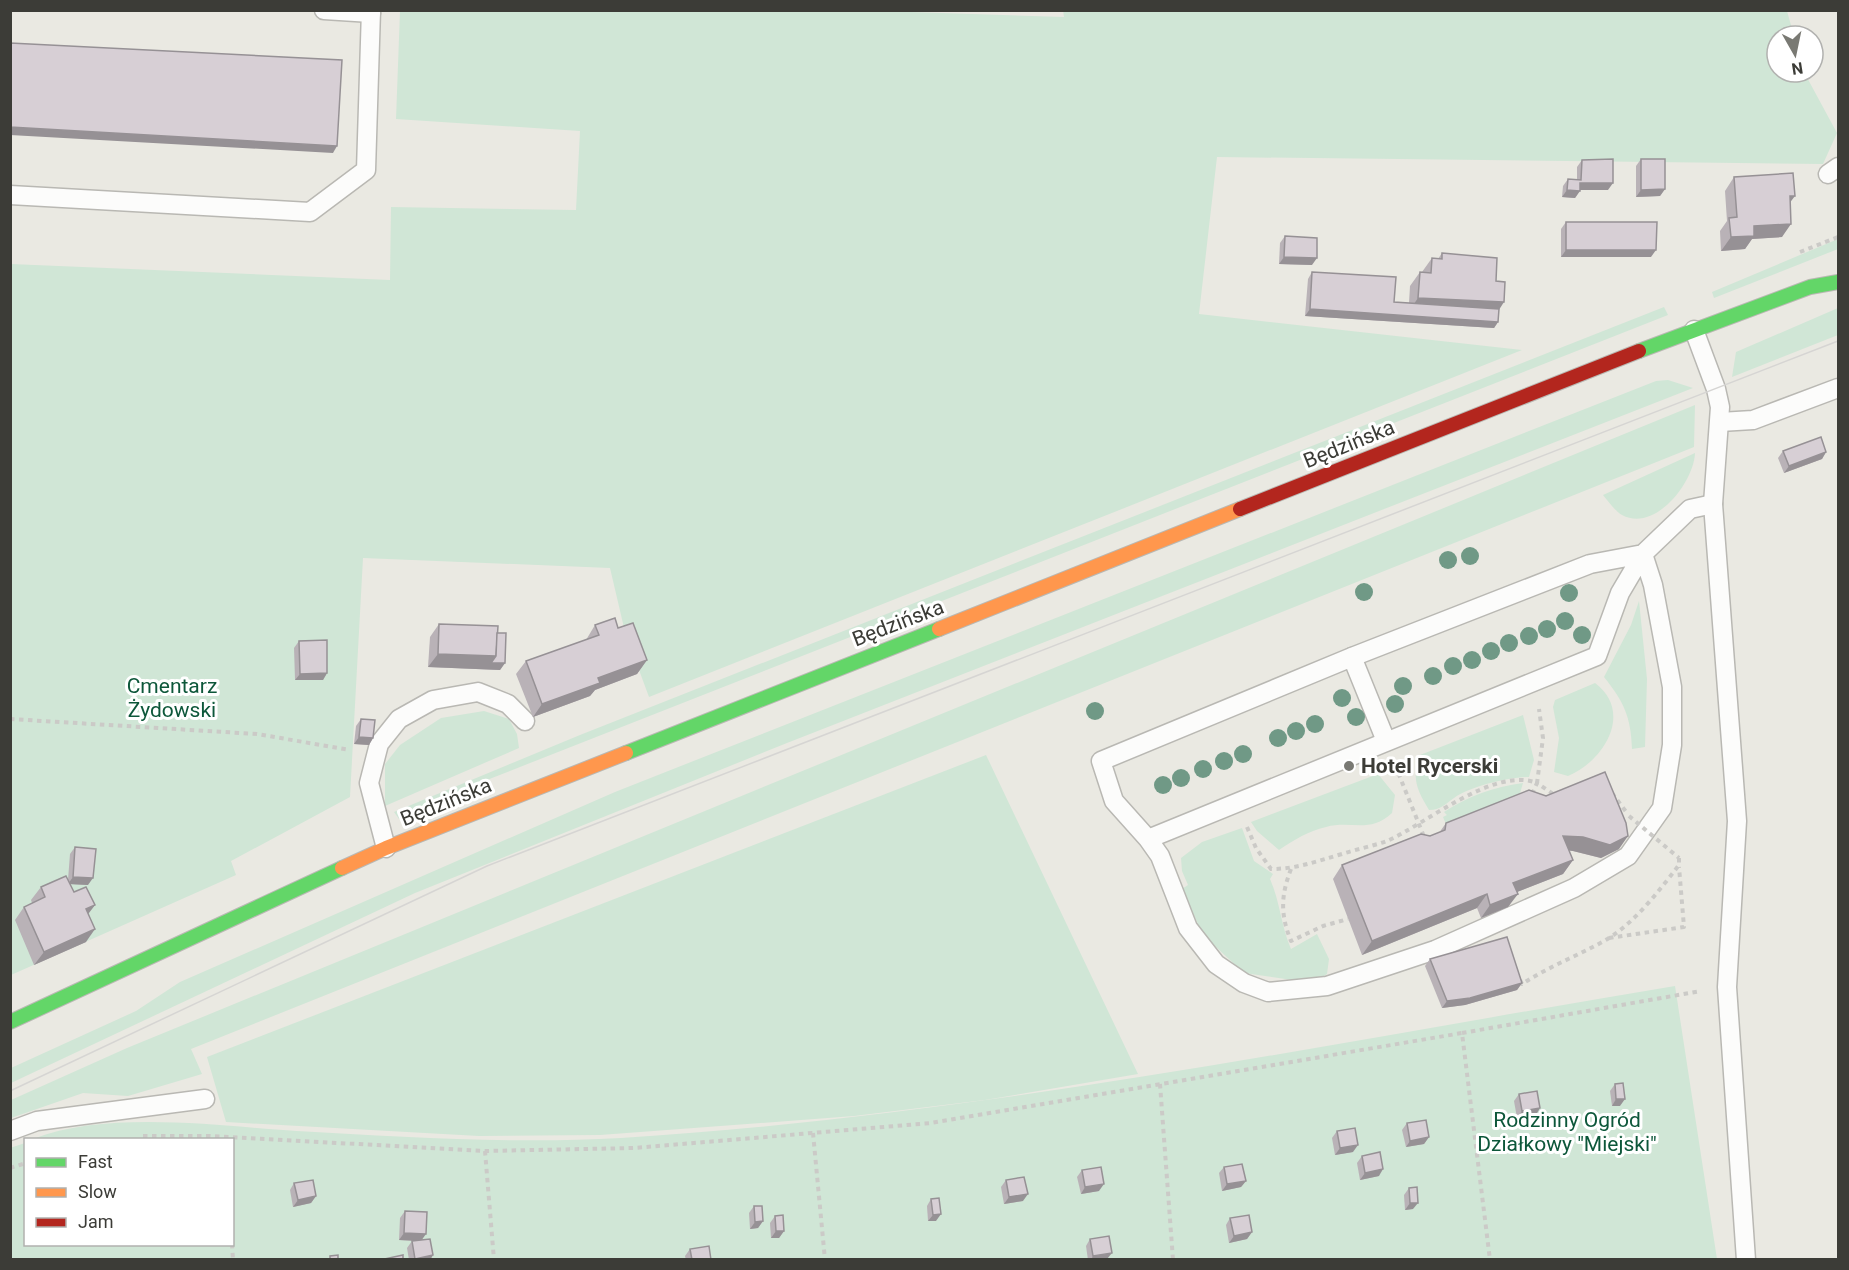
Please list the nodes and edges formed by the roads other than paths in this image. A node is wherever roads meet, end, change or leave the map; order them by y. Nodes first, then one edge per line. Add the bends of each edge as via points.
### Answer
1 (324, 10) edge
2 (371, 12) edge
3 (10, 195) edge
4 (1839, 268) edge
5 (1839, 282) edge
6 (1810, 287) junction
7 (1694, 330) junction
8 (1839, 388) edge
9 (1720, 422) junction
10 (1713, 504) junction
11 (1643, 554) junction
12 (1352, 657) junction
13 (525, 721) dead end
14 (1386, 741) junction
15 (1148, 839) junction
16 (386, 848) junction
17 (10, 1023) edge
18 (205, 1099) dead end
19 (10, 1131) edge
20 (1746, 1260) edge

1 - 2 lane
2 - 3 lane via 366,170 310,212
4 - 6 main road, Będzińska
5 - 6 main road, Będzińska
6 - 7 main road, Będzińska
7 - 9 lane via 1716,389
7 - 16 main road, Będzińska
8 - 9 lane via 1753,420
9 - 10 lane
10 - 11 lane via 1690,509
10 - 20 lane via 1737,821 1727,987
11 - 12 lane via 1590,564
11 - 14 lane via 1620,593 1597,657
11 - 15 lane via 1653,585 1672,687 1672,745 1662,808 1628,856 1574,888 1435,950 1338,983 1268,992 1244,983 1216,964 1188,928 1160,856
12 - 14 lane
12 - 15 lane via 1101,761 1114,801
13 - 16 lane via 508,704 478,692 433,700 399,719 380,744 369,783
14 - 15 lane
16 - 17 main road, Będzińska
18 - 19 lane via 37,1121

